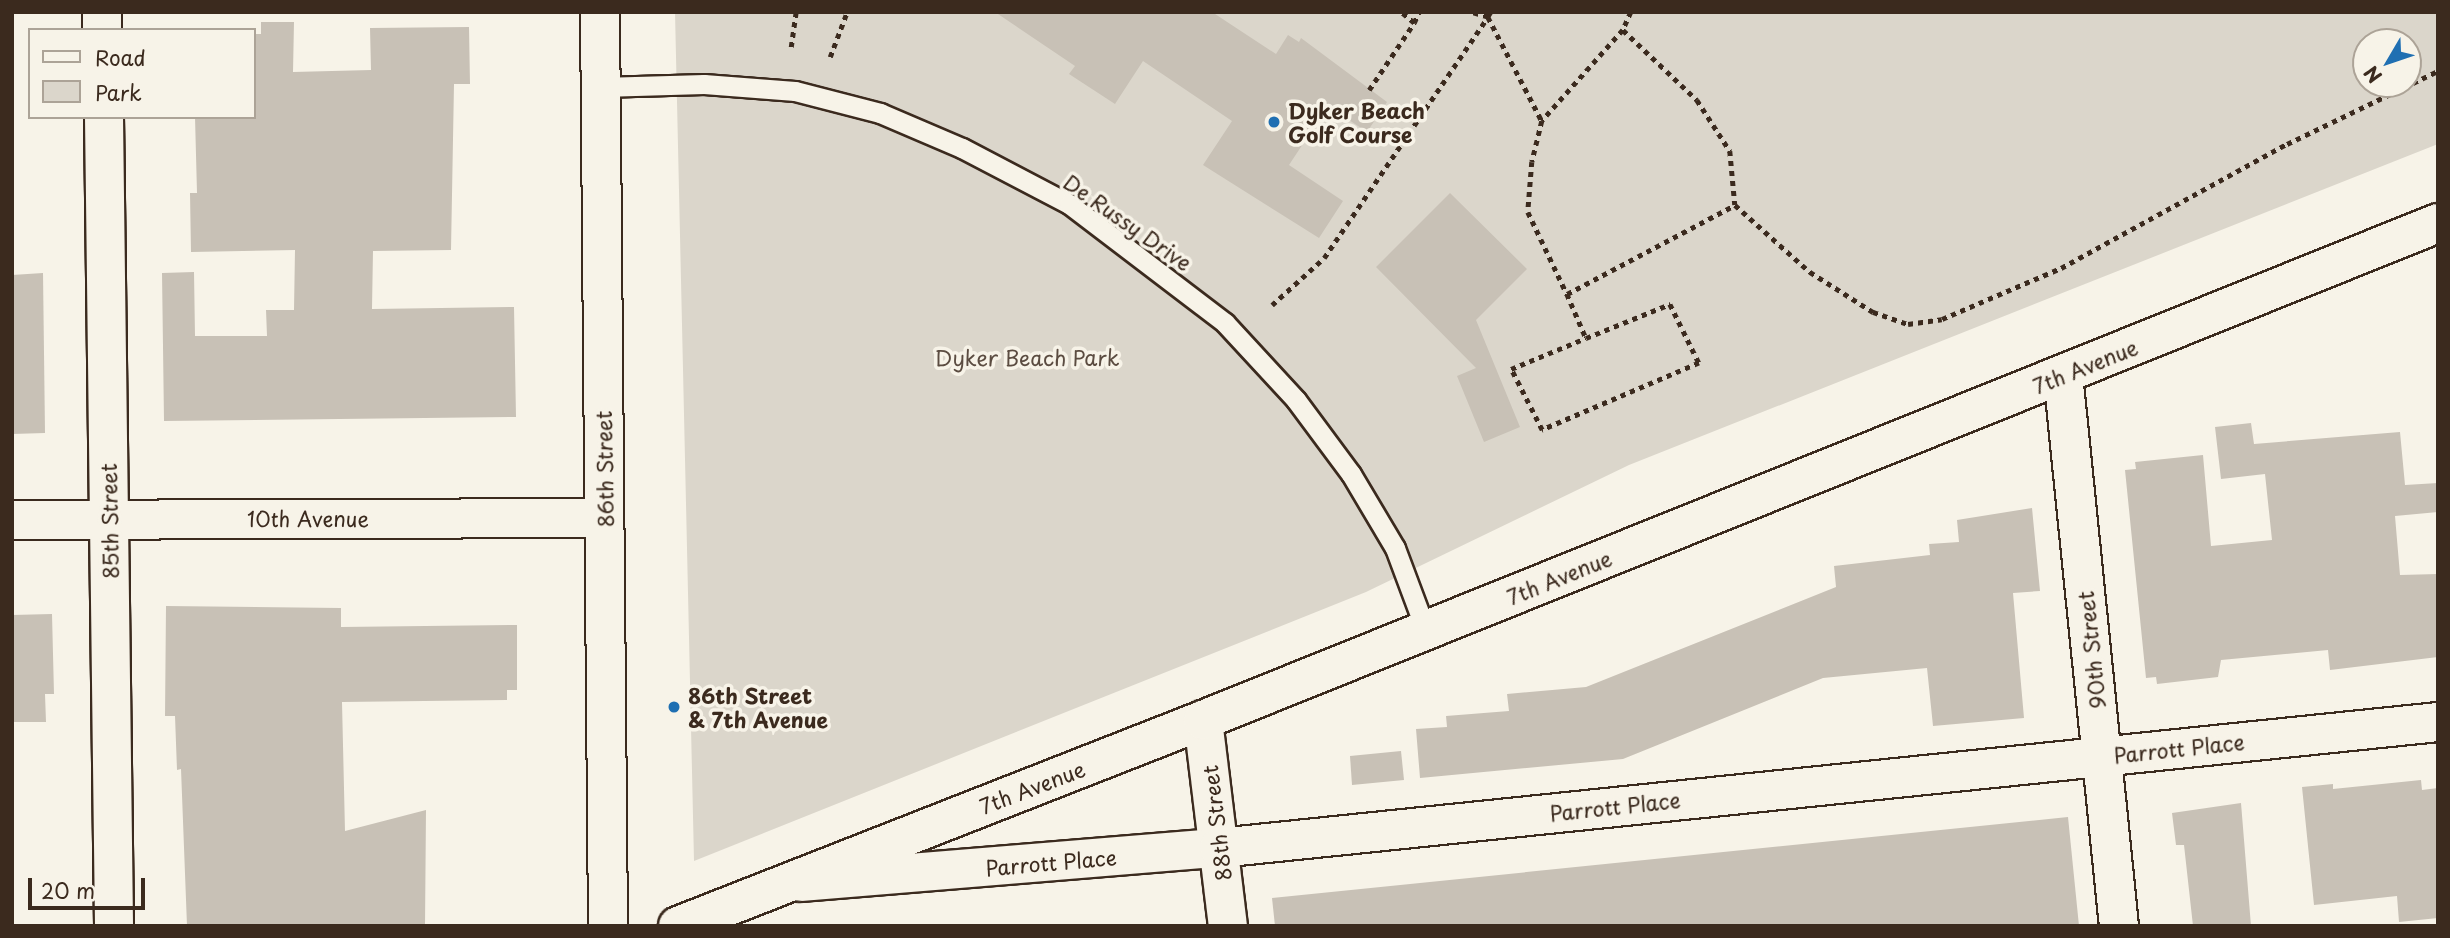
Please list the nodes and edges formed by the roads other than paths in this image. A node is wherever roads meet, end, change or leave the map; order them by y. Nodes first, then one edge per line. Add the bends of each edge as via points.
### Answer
1 (600, 12) edge
2 (601, 87) junction
3 (104, 119) edge
4 (2438, 223) edge
5 (2063, 375) junction
6 (604, 518) junction
7 (109, 519) junction
8 (12, 520) edge
9 (1426, 631) junction
10 (1203, 720) junction
11 (2438, 722) edge
12 (2102, 755) junction
13 (1219, 848) junction
14 (792, 883) junction
15 (114, 926) edge
16 (608, 926) edge
17 (678, 926) edge
18 (1228, 926) edge
19 (2119, 926) edge

1 - 2 street, 86th Street
2 - 6 street, 86th Street
2 - 9 lane, De Russy Drive via 704,84 795,91 880,113 962,148 1069,204 1225,323 1296,400 1352,474 1395,548
3 - 7 street, 85th Street
4 - 5 street, 7th Avenue
5 - 9 street, 7th Avenue
5 - 12 street, 90th Street
6 - 7 street, 10th Avenue
6 - 16 street, 86th Street
7 - 8 street, 10th Avenue
7 - 15 street, 85th Street
9 - 10 street, 7th Avenue
10 - 13 street, 88th Street
10 - 14 street, 7th Avenue
11 - 12 street, Parrott Place
12 - 13 street, Parrott Place
12 - 19 street, 90th Street
13 - 14 street, Parrott Place
13 - 18 street, 88th Street
14 - 17 street, 7th Avenue

